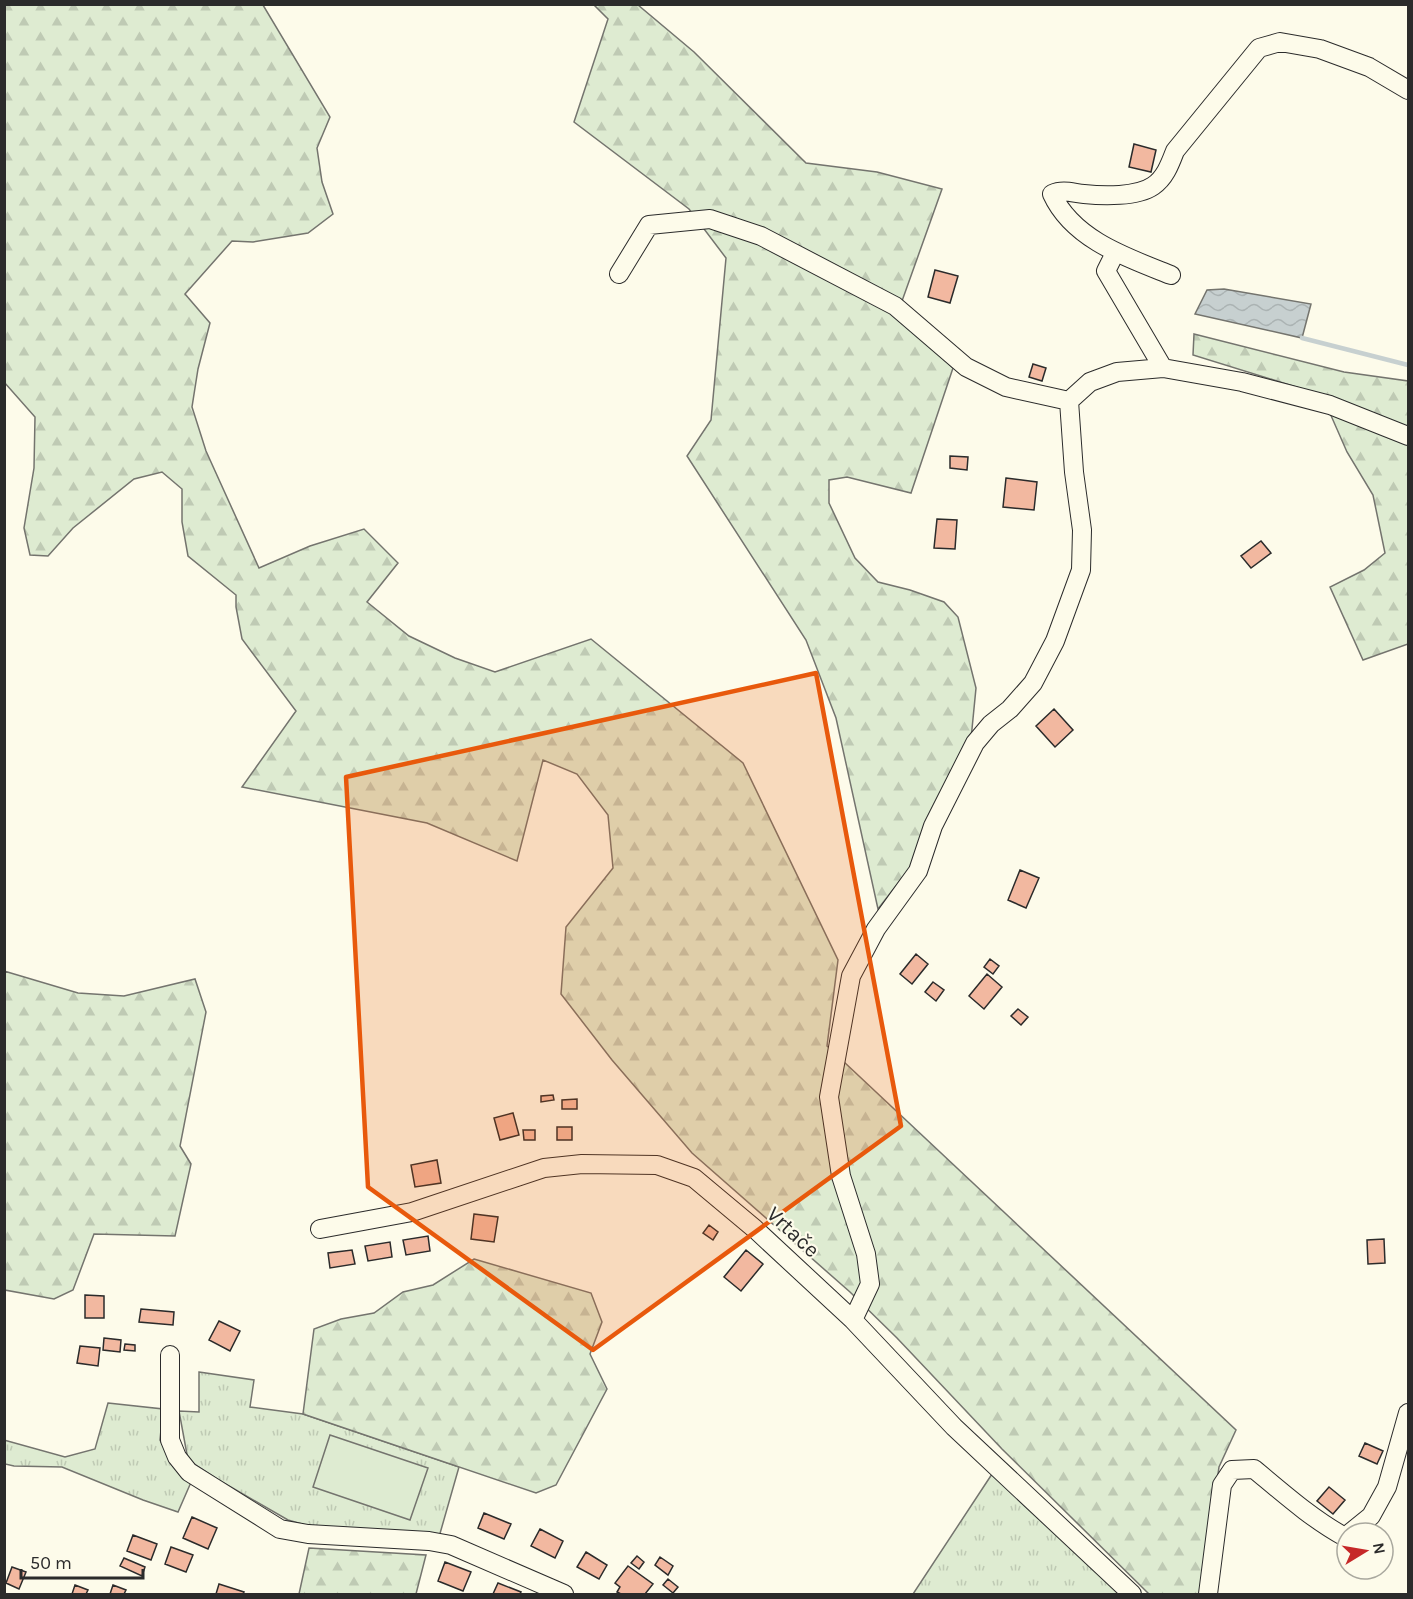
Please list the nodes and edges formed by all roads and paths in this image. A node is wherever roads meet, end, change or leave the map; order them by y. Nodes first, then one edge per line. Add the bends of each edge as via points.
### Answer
1 (1408, 90) edge
2 (1115, 253) junction
3 (619, 274) dead end
4 (1171, 275) dead end
5 (1163, 368) junction
6 (1070, 401) junction
7 (1408, 436) edge
8 (320, 1229) dead end
9 (853, 1320) junction
10 (170, 1355) dead end
11 (1408, 1413) edge
12 (1365, 1521) edge
13 (1335, 1531) edge
14 (564, 1594) edge
15 (1132, 1594) edge
16 (1208, 1594) edge

1 - 2 street via 1369,67 1320,49 1280,42 1259,48 1175,151 1168,170 1153,186 1126,195 1060,191 1052,194 1058,207 1083,231
2 - 4 street
2 - 5 street via 1107,271
3 - 6 street via 649,225 710,219 761,236 895,306 966,367 1006,387
5 - 6 street via 1117,372 1090,382
5 - 7 street via 1242,382 1330,405
6 - 9 street via 1082,530 1080,570 1055,641 1033,683 975,744 933,826 918,871 876,929 851,975 830,1097 842,1176 866,1254 870,1284
8 - 9 street, Vrtače via 412,1212 544,1168 657,1165 694,1178
9 - 15 street, Vrtače via 954,1427
10 - 14 street via 170,1440 177,1457 189,1472 280,1529 451,1545
11 - 12 street via 1387,1486
13 - 16 street via 1254,1469 1232,1470 1222,1485

